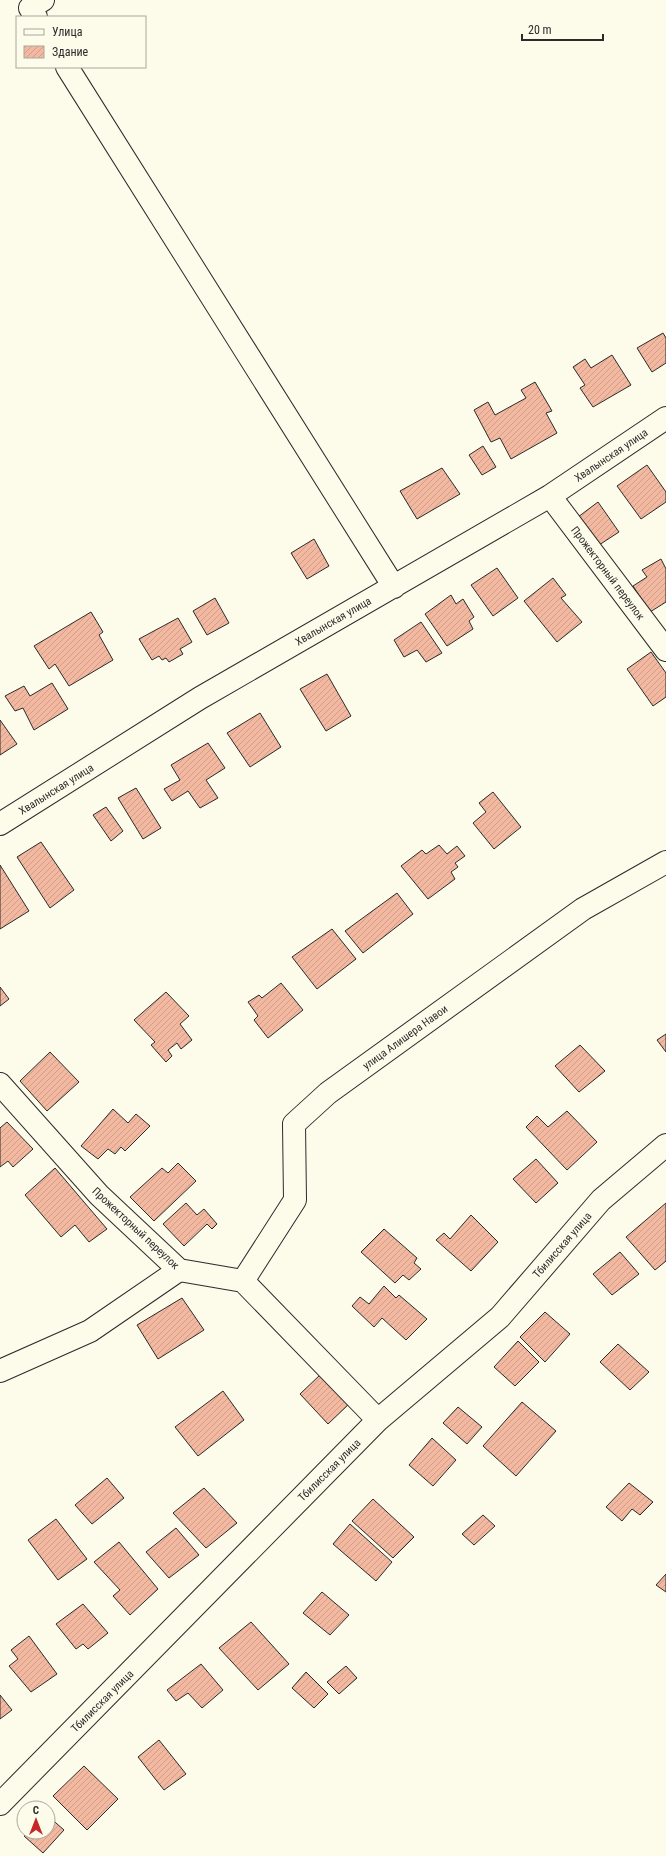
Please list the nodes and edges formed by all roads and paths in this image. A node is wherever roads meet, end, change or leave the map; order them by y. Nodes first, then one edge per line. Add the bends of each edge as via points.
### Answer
1 (43, 0) edge
2 (35, 16) edge
3 (68, 68) edge
4 (666, 418) edge
5 (550, 496) junction
6 (394, 587) junction
7 (666, 650) edge
8 (0, 824) edge
9 (666, 862) edge
10 (0, 1084) edge
11 (666, 1145) edge
12 (179, 1270) junction
13 (243, 1281) junction
14 (0, 1371) edge
15 (378, 1420) junction
16 (0, 1804) edge

1 - 2 street via 30,8
3 - 6 street
4 - 5 street, Хвалынская улица
5 - 6 street, Хвалынская улица
5 - 7 street, Прожекторный переулок
6 - 8 street, Хвалынская улица via 200,698
9 - 13 street, улица Алишера Навои via 583,909 328,1093 294,1124 295,1200
10 - 12 street, Прожекторный переулок via 98,1195
11 - 15 street, Тбилисская улица via 601,1200 500,1317
12 - 13 street, Прожекторный переулок
12 - 14 street via 90,1331
13 - 15 street
15 - 16 street, Тбилисская улица

